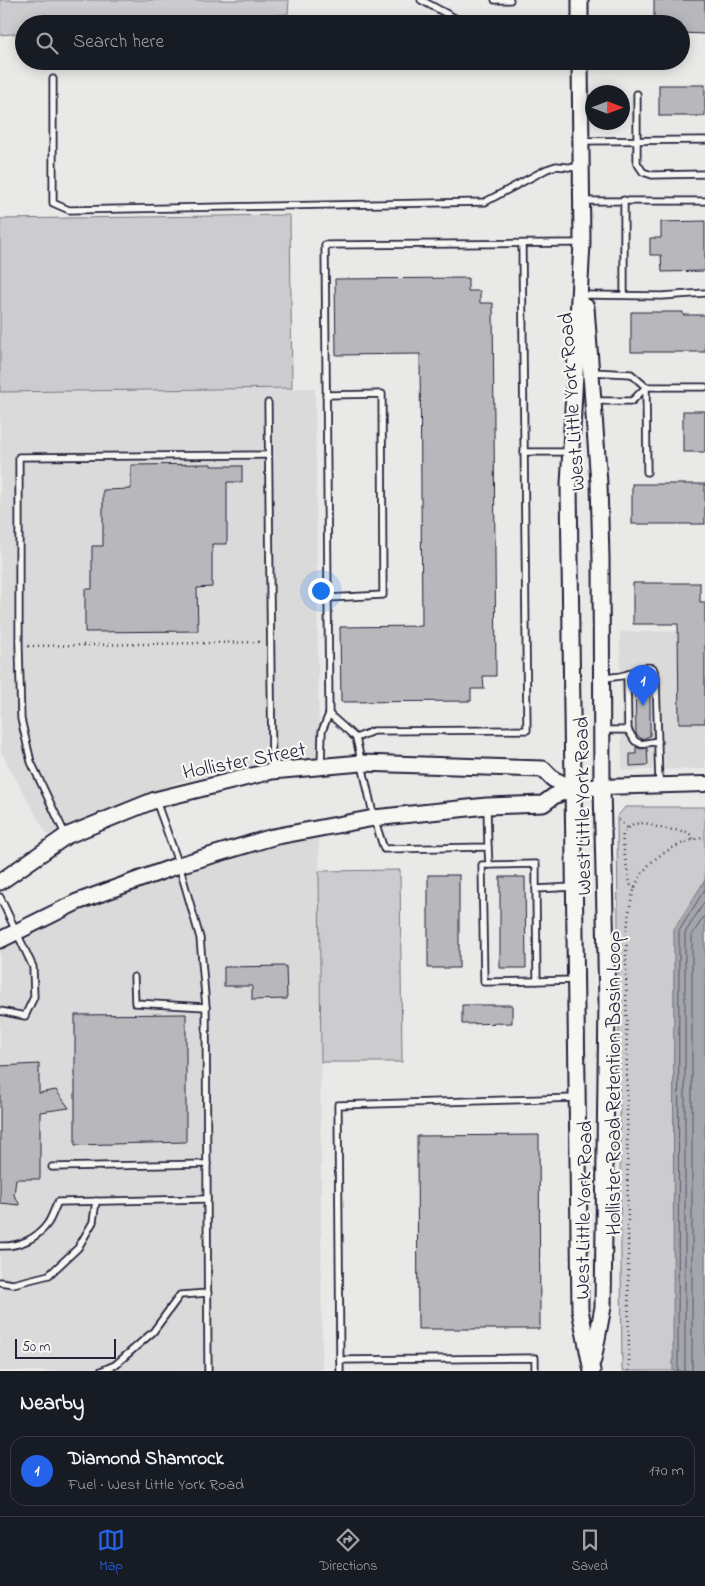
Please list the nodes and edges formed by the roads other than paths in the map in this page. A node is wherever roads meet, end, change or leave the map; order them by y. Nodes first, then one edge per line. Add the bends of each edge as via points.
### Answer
1 (421, 0) edge
2 (496, 0) edge
3 (510, 0) edge
4 (580, 0) edge
5 (449, 15) edge
6 (580, 15) edge
7 (580, 70) edge
8 (53, 80) dead end
9 (637, 94) dead end
10 (705, 140) edge
11 (581, 141) junction
12 (637, 141) junction
13 (581, 168) junction
14 (705, 174) edge
15 (624, 200) junction
16 (582, 201) junction
17 (705, 201) edge
18 (582, 243) junction
19 (522, 244) junction
20 (705, 294) edge
21 (586, 295) junction
22 (624, 295) junction
23 (591, 372) junction
24 (646, 387) junction
25 (705, 387) edge
26 (326, 395) junction
27 (593, 401) junction
28 (268, 403) dead end
29 (524, 452) junction
30 (570, 452) junction
31 (268, 455) junction
32 (647, 472) dead end
33 (328, 598) junction
34 (627, 675) junction
35 (602, 678) junction
36 (329, 714) junction
37 (602, 730) junction
38 (628, 730) junction
39 (356, 738) junction
40 (658, 741) junction
41 (361, 763) junction
42 (321, 767) junction
43 (272, 772) junction
44 (659, 784) junction
45 (705, 784) edge
46 (602, 787) junction
47 (572, 788) junction
48 (155, 800) junction
49 (487, 806) junction
50 (374, 818) junction
51 (66, 836) junction
52 (488, 847) junction
53 (179, 865) junction
54 (489, 865) junction
55 (0, 882) edge
56 (573, 887) junction
57 (536, 889) junction
58 (0, 897) edge
59 (16, 932) junction
60 (0, 940) edge
61 (134, 977) dead end
62 (574, 980) junction
63 (538, 982) junction
64 (206, 1007) junction
65 (0, 1011) edge
66 (576, 1098) junction
67 (207, 1164) junction
68 (52, 1167) dead end
69 (207, 1199) junction
70 (96, 1201) junction
71 (0, 1246) edge
72 (0, 1282) edge
73 (208, 1293) junction
74 (340, 1360) junction
75 (592, 1369) edge
76 (101, 1371) edge
77 (208, 1371) edge
78 (340, 1371) edge
79 (535, 1371) edge

1 - 5 lane
2 - 3 lane
4 - 6 main road
7 - 11 main road, West Little York Road
8 - 13 lane via 54,203 69,210 485,202 547,169 556,166
9 - 12 lane
10 - 12 lane
11 - 12 lane
11 - 13 main road, West Little York Road
12 - 14 lane via 637,163 643,172 652,175
13 - 16 main road, West Little York Road
15 - 16 lane
15 - 17 lane
15 - 22 lane
16 - 18 main road, West Little York Road
18 - 19 lane
18 - 21 main road, West Little York Road
18 - 30 main road, West Little York Road
19 - 26 lane via 325,245
19 - 29 lane
20 - 22 lane
21 - 22 lane
21 - 23 main road, West Little York Road
23 - 24 lane via 631,374
23 - 27 main road, West Little York Road
24 - 25 lane
24 - 27 lane via 632,401
24 - 32 lane
26 - 33 lane
26 - 33 lane via 382,394 383,595
27 - 35 main road, West Little York Road via 599,492
28 - 31 lane
29 - 30 lane
29 - 39 lane via 527,730 373,731
30 - 47 main road, West Little York Road
31 - 43 lane
31 - 51 lane via 19,457 18,646 22,719 31,762
33 - 36 lane
34 - 35 lane
34 - 38 lane
34 - 40 lane via 637,669 653,668
35 - 37 main road, West Little York Road
36 - 39 lane
36 - 42 lane via 322,731
37 - 38 lane
37 - 46 main road, West Little York Road
38 - 40 lane via 641,744
39 - 41 lane
40 - 44 lane
41 - 42 main road, Hollister Street
41 - 47 main road, Hollister Street via 543,769 553,779
41 - 50 lane
42 - 43 main road, Hollister Street
43 - 48 main road, Hollister Street
44 - 45 street
44 - 46 street
46 - 47 main road
46 - 75 main road, West Little York Road via 607,1000 603,1307
47 - 49 main road via 543,804
47 - 56 main road, West Little York Road
48 - 51 main road, Hollister Street
48 - 53 lane
49 - 50 main road
49 - 52 lane
50 - 52 lane via 384,849
50 - 53 main road via 274,837
51 - 55 main road, Hollister Street
52 - 54 lane
53 - 59 main road via 77,902
53 - 64 lane via 200,938
54 - 57 lane via 536,864
54 - 63 lane via 482,865 484,982
56 - 57 lane
56 - 62 main road, West Little York Road
57 - 63 lane
58 - 59 lane
59 - 60 main road
59 - 65 lane via 33,967 34,997 25,1016
61 - 64 lane via 135,1004
62 - 63 lane
62 - 66 main road, West Little York Road
64 - 67 lane
66 - 74 lane via 338,1105
66 - 75 main road, West Little York Road via 580,1310
67 - 68 lane
67 - 69 lane
69 - 70 lane
69 - 73 lane
70 - 71 lane via 58,1202 47,1224 31,1240
70 - 72 lane via 93,1222 78,1248 49,1275 13,1284
73 - 76 lane via 180,1295 153,1332 115,1365
73 - 77 lane
74 - 78 lane
74 - 79 lane via 535,1358

